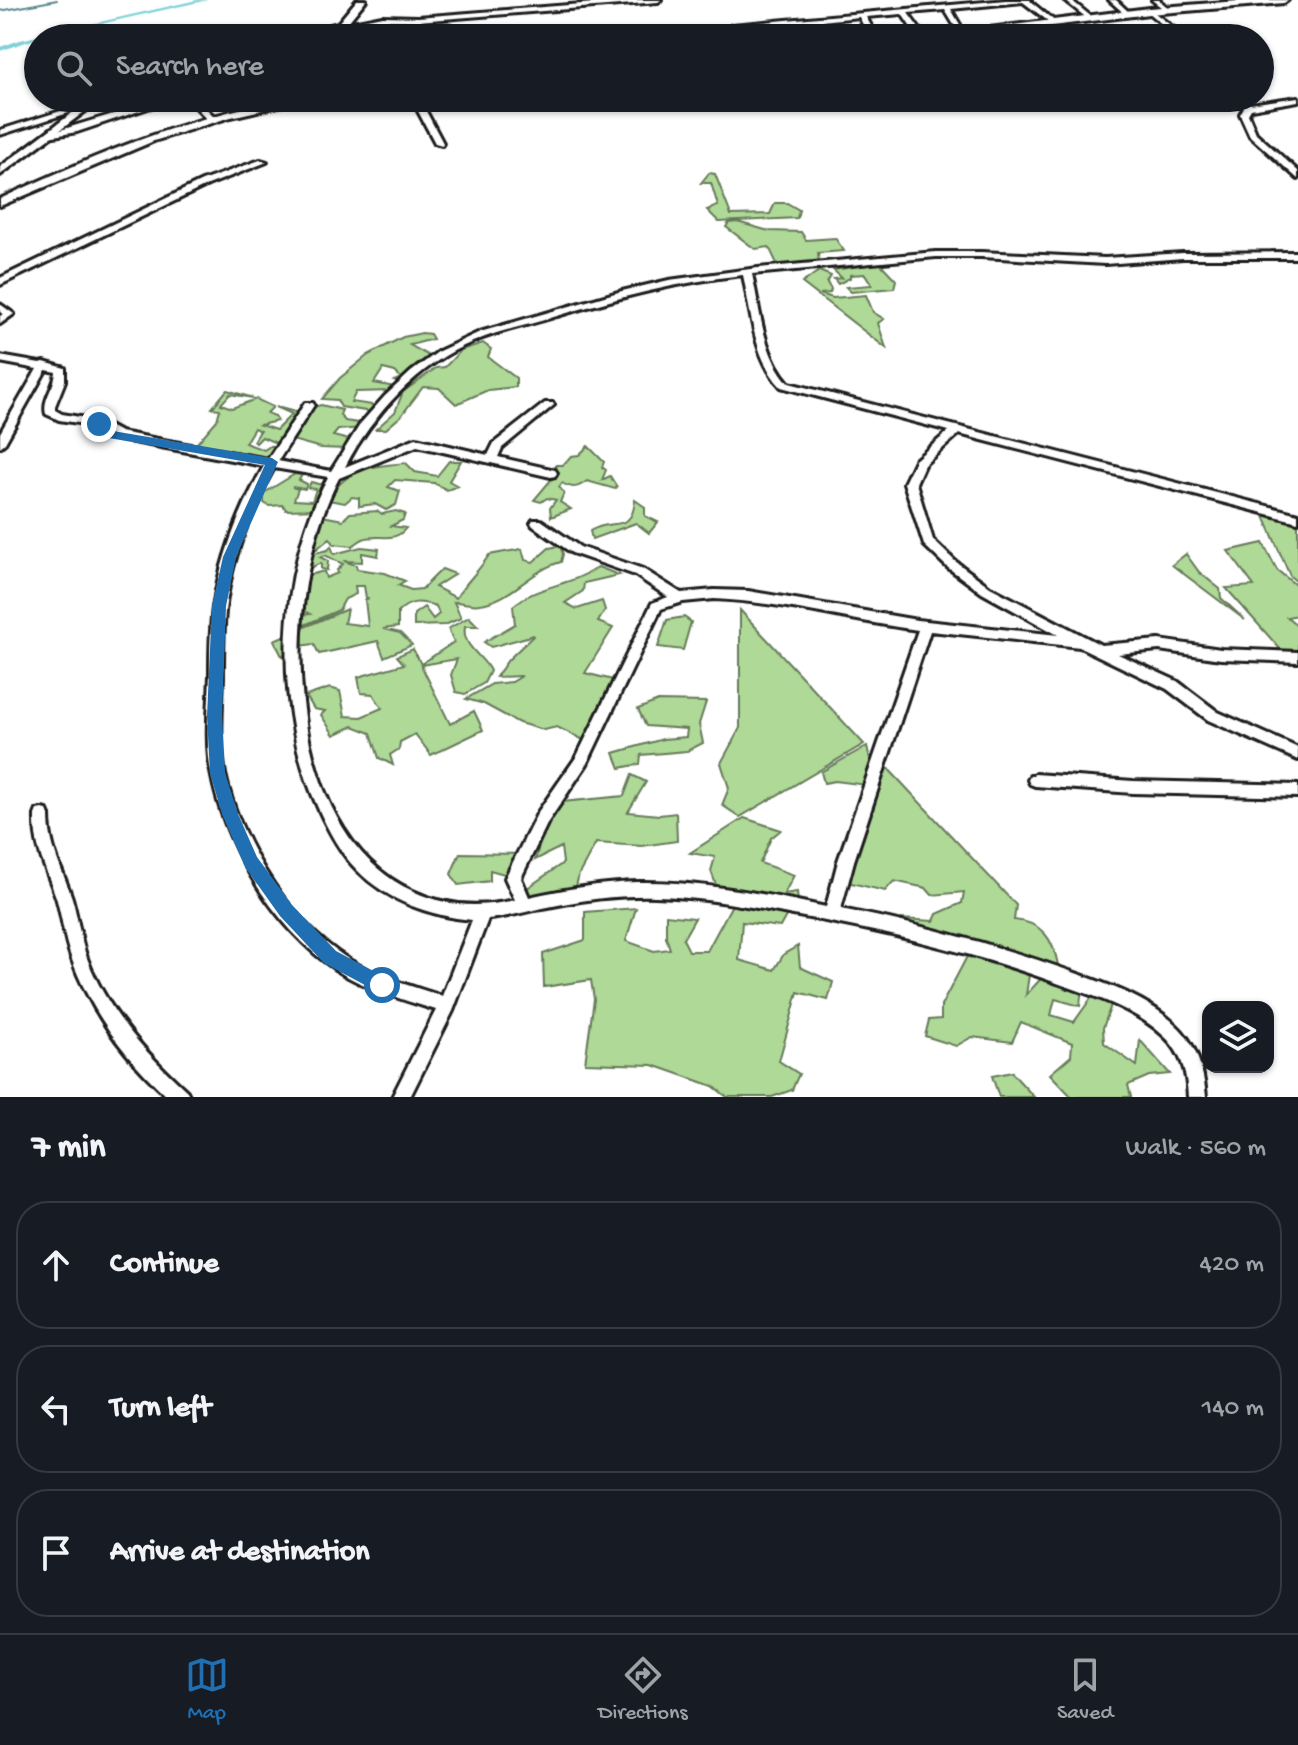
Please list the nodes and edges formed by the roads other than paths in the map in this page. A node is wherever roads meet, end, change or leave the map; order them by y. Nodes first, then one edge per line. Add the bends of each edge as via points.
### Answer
1 (362, 0) edge
2 (658, 0) edge
3 (1026, 0) edge
4 (1067, 0) edge
5 (1112, 0) edge
6 (1155, 0) edge
7 (1284, 0) edge
8 (947, 8) junction
9 (1168, 10) junction
10 (1149, 11) junction
11 (904, 12) junction
12 (1128, 14) junction
13 (862, 16) junction
14 (1090, 18) junction
15 (818, 20) junction
16 (357, 22) joint
17 (1054, 23) junction
18 (342, 24) edge
19 (346, 24) edge
20 (795, 24) edge
21 (820, 24) edge
22 (866, 24) edge
23 (912, 24) edge
24 (956, 24) edge
25 (1046, 24) edge
26 (1165, 24) edge
27 (1298, 99) edge
28 (1274, 103) edge
29 (67, 112) edge
30 (78, 112) edge
31 (130, 112) edge
32 (205, 112) edge
33 (244, 112) edge
34 (422, 112) edge
35 (1245, 112) edge
36 (212, 119) junction
37 (0, 133) edge
38 (48, 135) junction
39 (439, 143) dead end
40 (263, 162) dead end
41 (0, 172) edge
42 (1298, 176) edge
43 (0, 203) edge
44 (1298, 255) edge
45 (747, 272) junction
46 (0, 282) edge
47 (0, 307) edge
48 (0, 321) edge
49 (0, 359) edge
50 (44, 365) junction
51 (309, 405) dead end
52 (549, 405) dead end
53 (958, 429) junction
54 (0, 443) edge
55 (492, 458) junction
56 (272, 462) junction
57 (551, 473) dead end
58 (335, 475) junction
59 (1298, 518) edge
60 (537, 523) dead end
61 (676, 596) junction
62 (926, 625) junction
63 (1082, 642) junction
64 (1098, 650) junction
65 (1298, 657) edge
66 (1297, 754) edge
67 (1298, 769) edge
68 (1035, 780) dead end
69 (1298, 791) edge
70 (42, 815) dead end
71 (524, 904) junction
72 (482, 914) junction
73 (832, 915) junction
74 (447, 1005) junction
75 (181, 1097) edge
76 (401, 1097) edge
77 (1197, 1097) edge

1 - 18 main road
2 - 16 street
3 - 8 street
3 - 17 street
4 - 14 street
5 - 12 street
6 - 9 street
7 - 9 main road
8 - 11 street
8 - 24 street
9 - 10 main road
10 - 12 main road
10 - 26 street
11 - 13 street
11 - 23 street
12 - 14 main road
13 - 15 street
13 - 22 street
14 - 17 main road
15 - 20 street
15 - 21 street
16 - 19 street
17 - 25 main road
27 - 28 street
29 - 37 street
30 - 38 main road
31 - 38 street
32 - 36 street
33 - 36 main road
34 - 39 street
35 - 42 street via 1253,134
36 - 43 main road via 94,159
38 - 41 main road
40 - 46 street via 205,183
44 - 45 street via 1104,262 962,254
45 - 53 street via 769,361 780,382
45 - 58 street via 633,291 468,339 423,366 400,388 359,435
47 - 48 street via 9,314
49 - 50 street
50 - 54 street
50 - 56 street via 63,375 49,405 55,416 94,422 109,434
51 - 56 street
52 - 55 street via 498,446
53 - 59 street
53 - 63 street via 919,463 910,483 928,542 986,590
55 - 57 street
55 - 58 street via 416,442
56 - 58 street
56 - 74 street via 229,557 219,606 215,729 218,773 230,814 251,862 286,911 330,957 382,985
58 - 72 street via 301,563 296,601 295,681 304,758 328,815 371,876 429,905
60 - 61 street via 576,550 639,572
61 - 62 street via 777,601
61 - 71 street via 656,606 582,760 524,851 513,878
62 - 63 street
62 - 73 street
63 - 64 street
64 - 65 street via 1159,645
64 - 66 street via 1172,685 1213,716
66 - 67 street
68 - 69 street
70 - 75 street via 40,840 58,879 90,983 136,1054
71 - 72 street
71 - 73 street via 603,891 672,890
72 - 74 street
73 - 77 street via 946,938 1111,995 1174,1034 1189,1057
74 - 76 street

